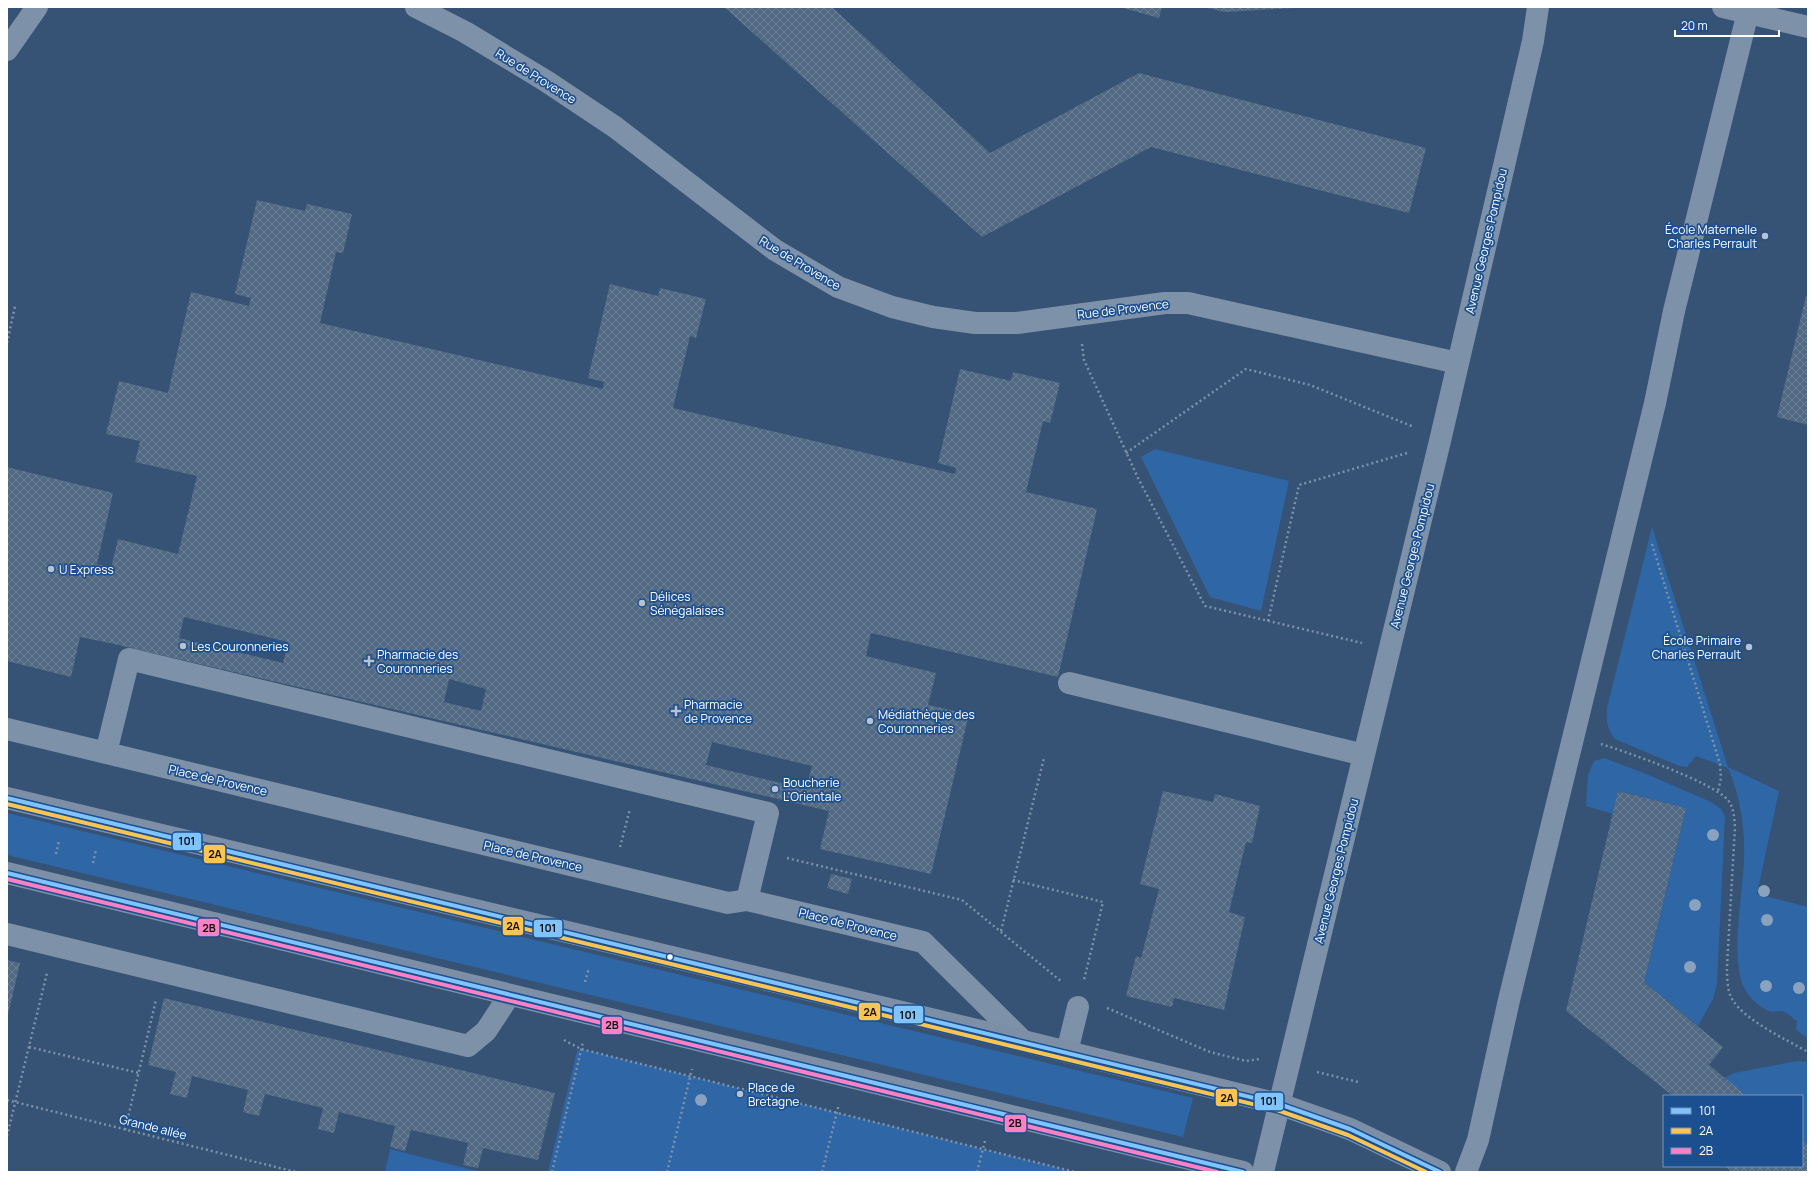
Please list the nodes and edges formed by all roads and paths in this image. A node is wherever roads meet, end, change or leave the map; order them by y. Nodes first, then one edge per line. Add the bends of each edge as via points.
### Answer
1 (37, 7) edge
2 (416, 7) edge
3 (1538, 7) edge
4 (1723, 7) edge
5 (1748, 12) junction
6 (1808, 27) edge
7 (7, 50) edge
8 (15, 306) dead end
9 (1076, 314) junction
10 (7, 343) edge
11 (1458, 363) junction
12 (1415, 435) junction
13 (1440, 441) junction
14 (1126, 453) junction
15 (1628, 512) junction
16 (1268, 621) junction
17 (1389, 650) junction
18 (1069, 683) dead end
19 (7, 730) edge
20 (1573, 736) junction
21 (106, 753) junction
22 (1364, 755) junction
23 (1044, 758) dead end
24 (636, 781) junction
25 (1718, 791) junction
26 (7, 798) edge
27 (66, 812) junction
28 (104, 821) junction
29 (759, 851) junction
30 (7, 873) edge
31 (613, 875) junction
32 (1013, 880) junction
33 (49, 883) junction
34 (85, 892) junction
35 (747, 900) junction
36 (1001, 931) junction
37 (7, 934) edge
38 (53, 945) junction
39 (590, 961) dead end
40 (163, 972) junction
41 (584, 988) dead end
42 (509, 996) junction
43 (1079, 1002) junction
44 (557, 1036) dead end
45 (1022, 1041) junction
46 (583, 1042) dead end
47 (29, 1046) junction
48 (581, 1049) junction
49 (1067, 1052) junction
50 (1808, 1052) edge
51 (1289, 1065) junction
52 (692, 1069) dead end
53 (138, 1073) junction
54 (1358, 1082) dead end
55 (7, 1100) edge
56 (15, 1102) junction
57 (838, 1104) dead end
58 (1279, 1104) junction
59 (125, 1130) junction
60 (7, 1136) edge
61 (985, 1141) dead end
62 (296, 1172) edge
63 (552, 1172) edge
64 (667, 1172) edge
65 (822, 1172) edge
66 (977, 1172) edge
67 (1075, 1172) edge
68 (1243, 1172) edge
69 (1263, 1172) edge
70 (1440, 1172) edge
71 (1466, 1172) edge

1 - 7 street
2 - 9 street, Rue de Provence via 465,32 584,106 775,250 838,287 892,307 932,317 975,323 1017,322
3 - 11 street, Avenue Georges Pompidou via 1533,41
4 - 5 street
5 - 6 street
5 - 15 street via 1674,311 1655,404
8 - 10 path
9 - 11 street, Rue de Provence via 1165,303 1188,303
9 - 14 path via 1084,360
11 - 13 street, Avenue Georges Pompidou
12 - 13 path
12 - 14 path via 1417,428 1310,385 1246,369
12 - 16 path via 1411,452 1299,485
13 - 17 street, Avenue Georges Pompidou
14 - 16 path via 1205,606
15 - 20 street
15 - 25 path via 1650,536 1720,764 1721,778
16 - 17 path
17 - 22 street, Avenue Georges Pompidou
18 - 22 street
19 - 21 street, Place de Provence
20 - 25 path via 1618,750
20 - 71 street via 1508,1000 1480,1133
21 - 24 street via 128,659
21 - 31 street, Place de Provence
22 - 51 street, Avenue Georges Pompidou
23 - 32 path
24 - 29 street via 768,813
24 - 31 path
25 - 50 path via 1733,809 1735,827 1727,966 1732,998 1738,1007 1764,1027
26 - 27 main road
27 - 28 main road
27 - 33 path
28 - 34 path
28 - 45 main road
29 - 35 street
29 - 36 path via 962,900
30 - 33 main road
31 - 35 street, Place de Provence via 728,903
32 - 36 path
32 - 43 path via 1103,902
33 - 34 main road
34 - 42 main road
35 - 45 street, Place de Provence via 924,942
36 - 43 path
37 - 38 street
38 - 40 street
38 - 47 path
39 - 41 path
40 - 42 street via 468,1046 486,1031
40 - 53 path
42 - 68 main road
43 - 49 street
43 - 51 path via 1210,1052 1246,1061 1263,1059
44 - 48 path
45 - 49 main road
46 - 48 path
47 - 53 path
47 - 56 path
48 - 63 path
48 - 67 path
49 - 58 main road
51 - 54 path
51 - 58 street, Avenue Georges Pompidou
52 - 64 path
53 - 59 path
55 - 56 path, Grande allée
56 - 59 path, Grande allée
56 - 60 path
57 - 65 path
58 - 69 street, Avenue Georges Pompidou
58 - 70 main road via 1350,1129
59 - 62 path, Grande allée
61 - 66 path

